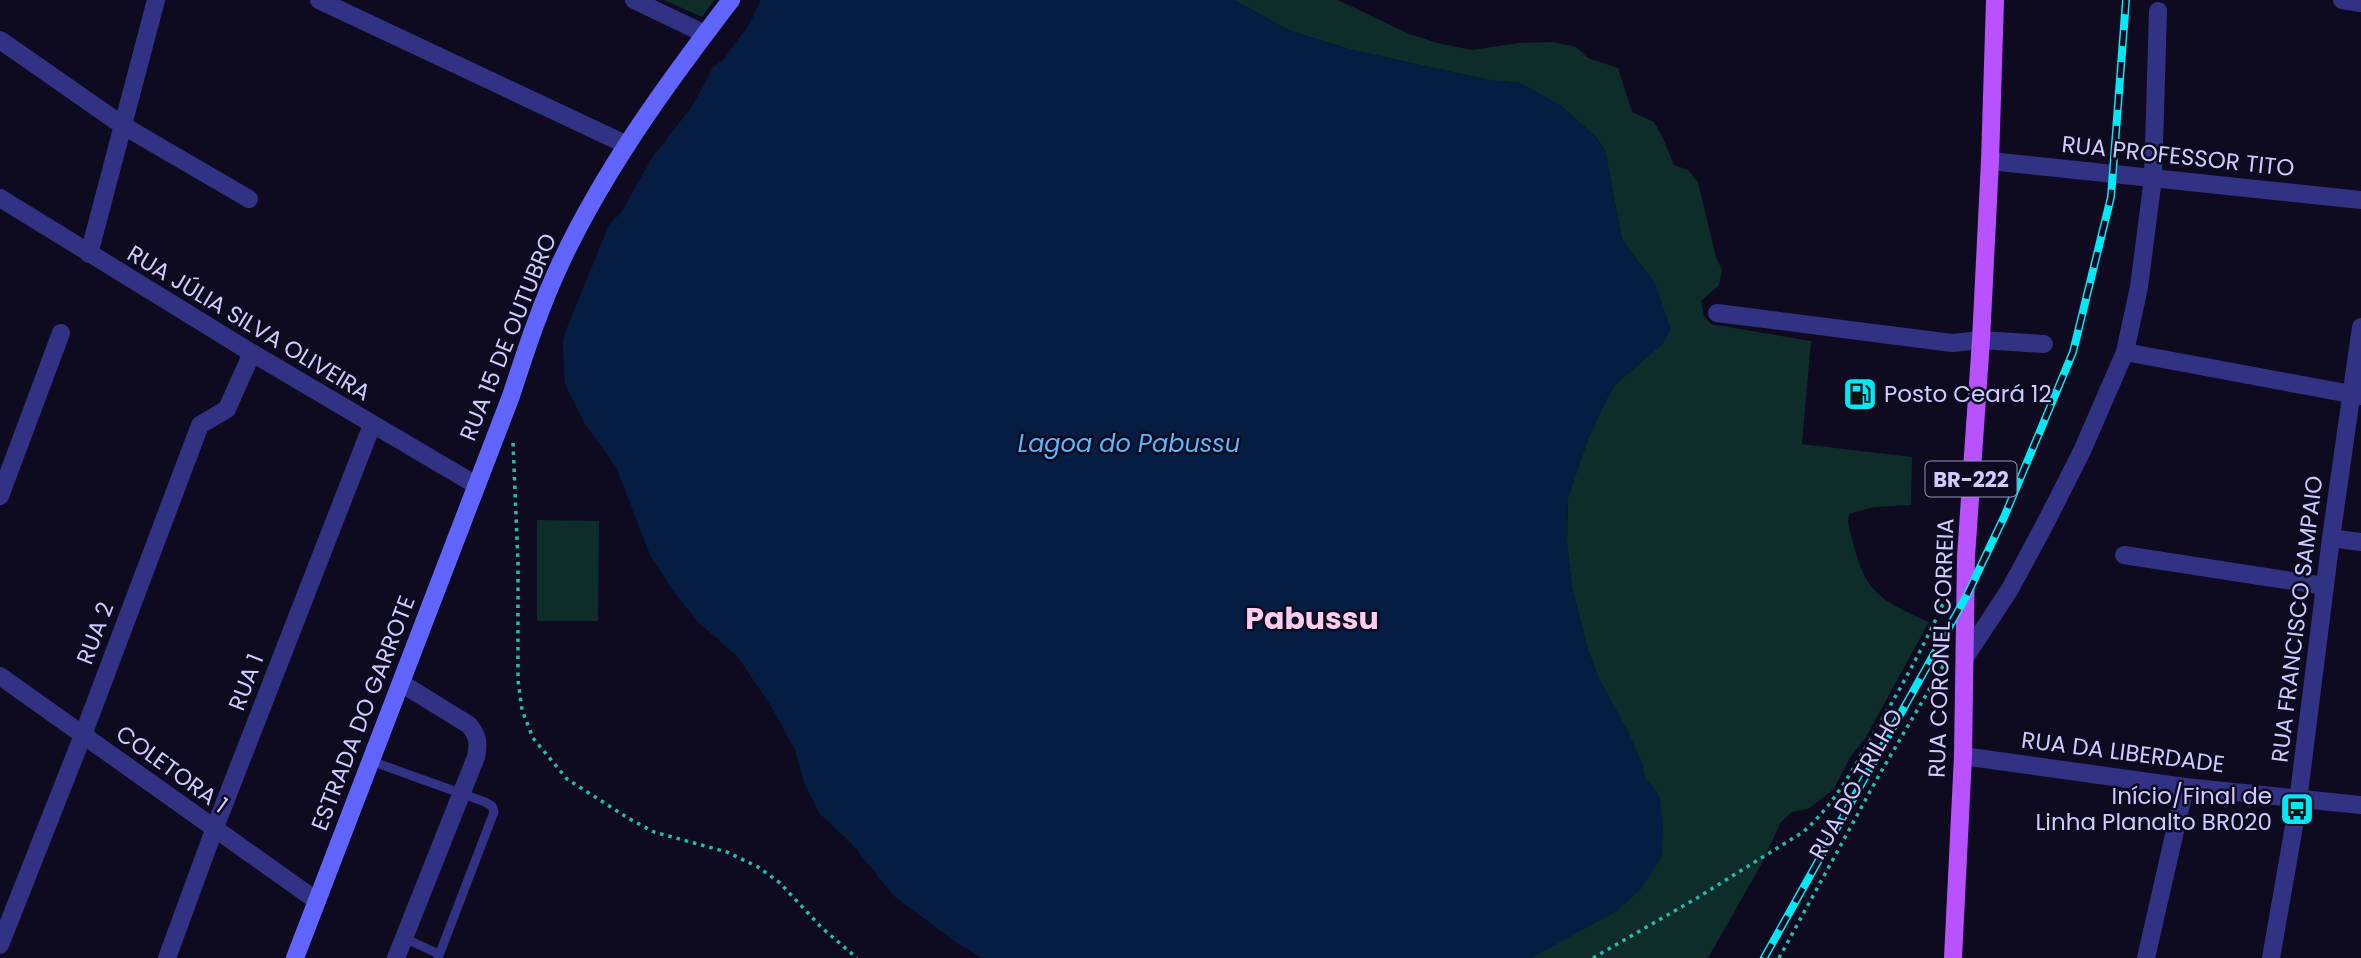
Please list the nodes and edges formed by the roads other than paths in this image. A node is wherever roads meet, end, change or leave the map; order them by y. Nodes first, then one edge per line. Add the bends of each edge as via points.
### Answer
1 (156, 0) edge
2 (319, 0) edge
3 (634, 0) edge
4 (731, 0) edge
5 (1995, 0) edge
6 (2342, 0) edge
7 (2361, 3) edge
8 (2158, 11) dead end
9 (705, 34) junction
10 (0, 40) edge
11 (122, 125) junction
12 (627, 145) junction
13 (1990, 161) junction
14 (2153, 178) junction
15 (0, 198) edge
16 (249, 199) dead end
17 (2361, 200) edge
18 (89, 254) junction
19 (1717, 313) dead end
20 (2361, 327) edge
21 (61, 333) dead end
22 (1981, 340) junction
23 (2044, 344) dead end
24 (2125, 352) junction
25 (252, 353) junction
26 (2356, 395) edge
27 (372, 425) junction
28 (476, 485) junction
29 (0, 496) edge
30 (2331, 538) junction
31 (2361, 542) edge
32 (2124, 555) dead end
33 (2325, 586) junction
34 (1966, 656) junction
35 (0, 676) edge
36 (401, 684) junction
37 (83, 735) junction
38 (1963, 756) junction
39 (371, 761) junction
40 (2185, 787) junction
41 (460, 793) junction
42 (2299, 798) junction
43 (2361, 805) edge
44 (214, 830) junction
45 (317, 901) junction
46 (404, 938) junction
47 (0, 945) edge
48 (439, 956) edge
49 (167, 958) edge
50 (295, 958) edge
51 (396, 958) edge
52 (1952, 958) edge
53 (2146, 958) edge
54 (2271, 958) edge

1 - 11 street
2 - 12 street
3 - 9 street
4 - 9 main road, RUA 15 DE OUTUBRO
5 - 13 main road, RUA CORONEL CORREIA / BR-222
6 - 7 street
8 - 14 street
9 - 12 main road, RUA 15 DE OUTUBRO
10 - 11 street
11 - 16 street
11 - 18 street
12 - 28 main road, RUA 15 DE OUTUBRO via 561,262
13 - 14 street, RUA PROFESSOR TITO
13 - 22 main road, RUA CORONEL CORREIA / BR-222
14 - 17 street, RUA PROFESSOR TITO
14 - 24 street via 2141,275
15 - 18 street, RUA JÚLIA SILVA OLIVEIRA
18 - 25 street, RUA JÚLIA SILVA OLIVEIRA
19 - 22 street via 1952,343
20 - 26 street, RUA FRANCISCO SAMPAIO
21 - 29 street
22 - 23 street
22 - 34 main road, RUA CORONEL CORREIA / BR-222 via 1966,556
24 - 26 street
24 - 34 street via 2044,526
25 - 27 street, RUA JÚLIA SILVA OLIVEIRA
25 - 37 street, RUA 2 via 227,409 200,425
26 - 30 street, RUA FRANCISCO SAMPAIO
27 - 28 street, RUA JÚLIA SILVA OLIVEIRA
27 - 44 street, RUA 1
28 - 36 main road, ESTRADA DO GARROTE
30 - 31 street
30 - 33 street, RUA FRANCISCO SAMPAIO
32 - 33 street
33 - 42 street, RUA FRANCISCO SAMPAIO
34 - 38 main road, RUA CORONEL CORREIA / BR-222
35 - 37 street, COLETORA 1
36 - 39 main road, ESTRADA DO GARROTE
36 - 41 street via 469,724 476,734 476,757
37 - 44 street, COLETORA 1
37 - 47 street, RUA 2
38 - 40 street, RUA DA LIBERDADE
38 - 52 main road, RUA CORONEL CORREIA / BR-222
39 - 41 lane
39 - 45 main road, ESTRADA DO GARROTE
40 - 42 street, RUA DA LIBERDADE
40 - 53 street
41 - 46 street
41 - 48 lane via 485,802 494,812
42 - 43 street, RUA DA LIBERDADE
42 - 54 street, RUA FRANCISCO SAMPAIO
44 - 45 street, COLETORA 1
44 - 49 street, RUA 1
45 - 50 main road, ESTRADA DO GARROTE
46 - 48 lane
46 - 51 street

